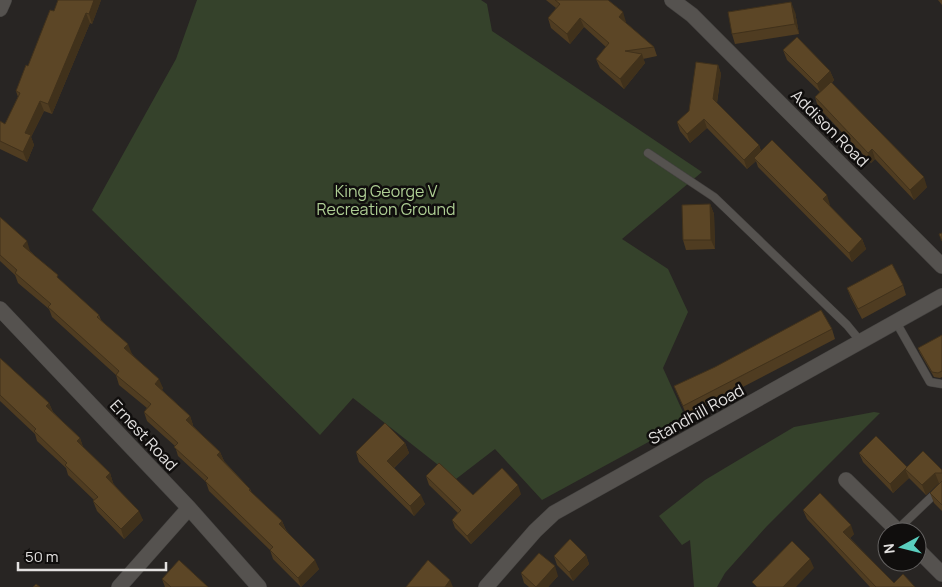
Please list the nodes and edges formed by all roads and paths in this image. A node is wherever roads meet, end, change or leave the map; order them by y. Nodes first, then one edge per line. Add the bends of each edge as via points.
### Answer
1 (4, 0) edge
2 (672, 0) edge
3 (0, 9) edge
4 (648, 153) dead end
5 (942, 266) edge
6 (942, 296) edge
7 (0, 309) edge
8 (896, 322) junction
9 (860, 342) junction
10 (942, 384) edge
11 (846, 480) dead end
12 (942, 487) edge
13 (189, 508) junction
14 (889, 522) edge
15 (907, 522) edge
16 (927, 560) edge
17 (942, 574) edge
18 (119, 587) edge
19 (259, 587) edge
20 (486, 587) edge

1 - 3 street
2 - 5 street, Addison Road via 692,15
4 - 9 lane via 714,197 847,325
6 - 8 street, Standhill Road
7 - 13 street, Ernest Road
8 - 9 street, Standhill Road
8 - 10 lane via 930,382
9 - 20 street, Standhill Road via 554,514
11 - 14 street
12 - 15 lane
13 - 18 street
13 - 19 street, Ernest Road
16 - 17 street

